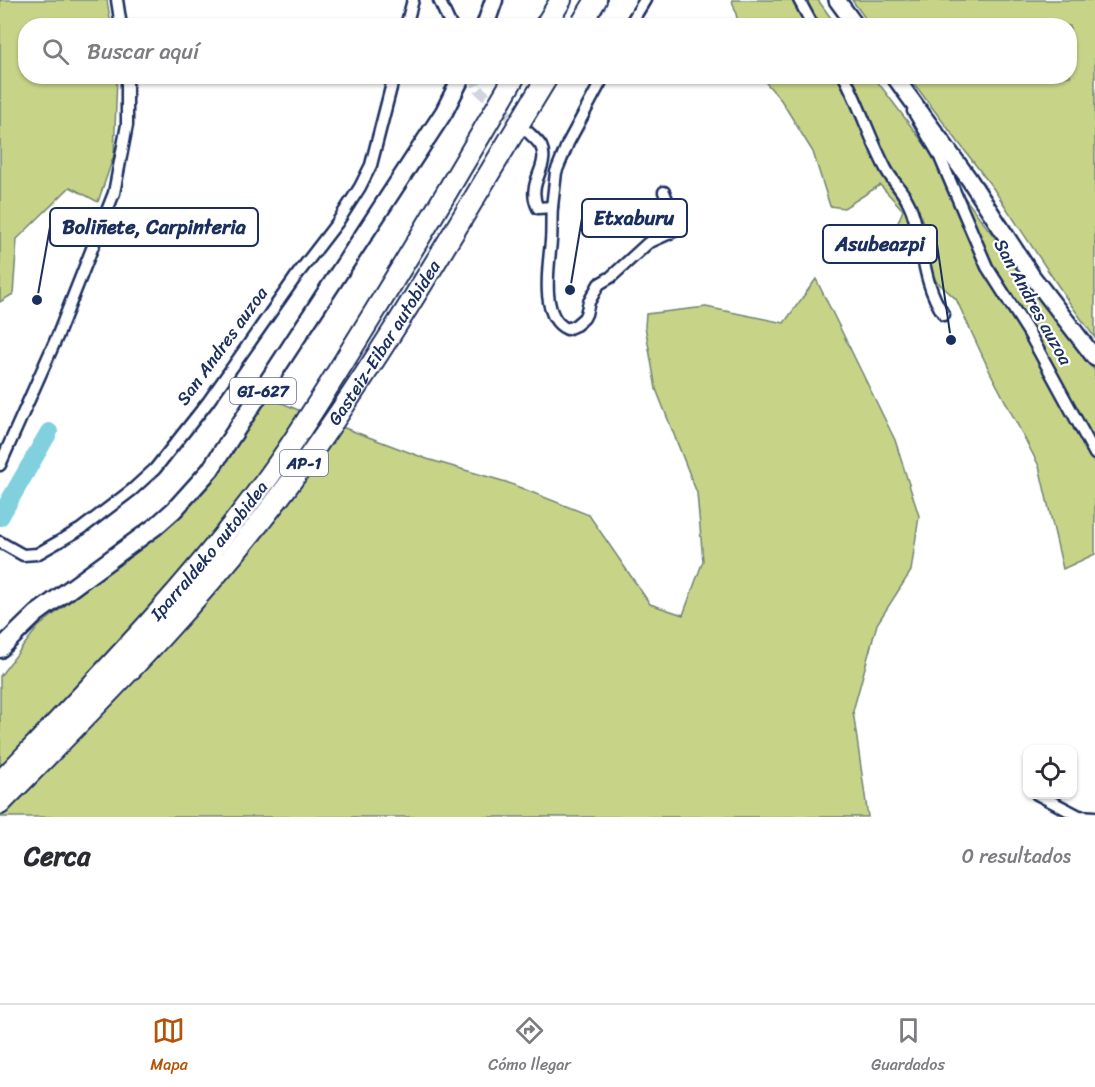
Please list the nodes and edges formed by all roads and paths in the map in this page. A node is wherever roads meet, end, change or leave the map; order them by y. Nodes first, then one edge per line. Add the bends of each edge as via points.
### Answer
1 (117, 0) edge
2 (413, 0) edge
3 (439, 0) edge
4 (494, 0) edge
5 (561, 0) edge
6 (596, 0) edge
7 (645, 0) edge
8 (799, 0) edge
9 (837, 0) edge
10 (119, 18) edge
11 (408, 18) edge
12 (447, 18) edge
13 (488, 18) edge
14 (550, 18) edge
15 (585, 18) edge
16 (634, 18) edge
17 (809, 18) edge
18 (850, 18) edge
19 (128, 84) edge
20 (392, 84) edge
21 (458, 84) edge
22 (510, 84) edge
23 (543, 84) edge
24 (600, 84) edge
25 (848, 84) edge
26 (900, 84) edge
27 (912, 101) junction
28 (528, 132) tunnel mouth
29 (664, 192) dead end
30 (552, 207) junction
31 (944, 315) dead end
32 (1095, 358) edge
33 (1095, 454) edge
34 (0, 465) edge
35 (0, 542) edge
36 (0, 649) edge
37 (0, 782) edge
38 (1045, 799) edge
39 (0, 804) edge
40 (1095, 817) edge

1 - 10 street
2 - 11 street
3 - 12 street
4 - 13 main road
5 - 14 highway
6 - 15 highway
7 - 16 street
8 - 17 street
9 - 18 street
19 - 34 street via 127,125 114,194 61,328
20 - 35 street, San Andres auzoa via 371,165 360,187 208,402 155,469 81,529 37,554 23,555
21 - 36 main road, GI-627 via 444,112 210,470 156,526 36,614
22 - 37 highway, Iparraldeko autobidea / AP-1 via 318,405 269,476 178,589
23 - 39 highway, Gasteiz-Eibar autobidea / AP-1 via 396,326 286,488 172,623
24 - 30 street via 556,172
25 - 31 street via 886,169 905,194 931,292
26 - 27 street, San Andres auzoa
27 - 32 street, San Andres auzoa via 1032,276
27 - 33 street, San Andres auzoa via 914,113 939,156 987,267 1029,333
28 - 30 street via 541,144 544,156 533,198 538,208
29 - 30 street via 677,230 648,243 599,284 586,314 571,328 559,326 549,303
38 - 40 street via 1079,816

